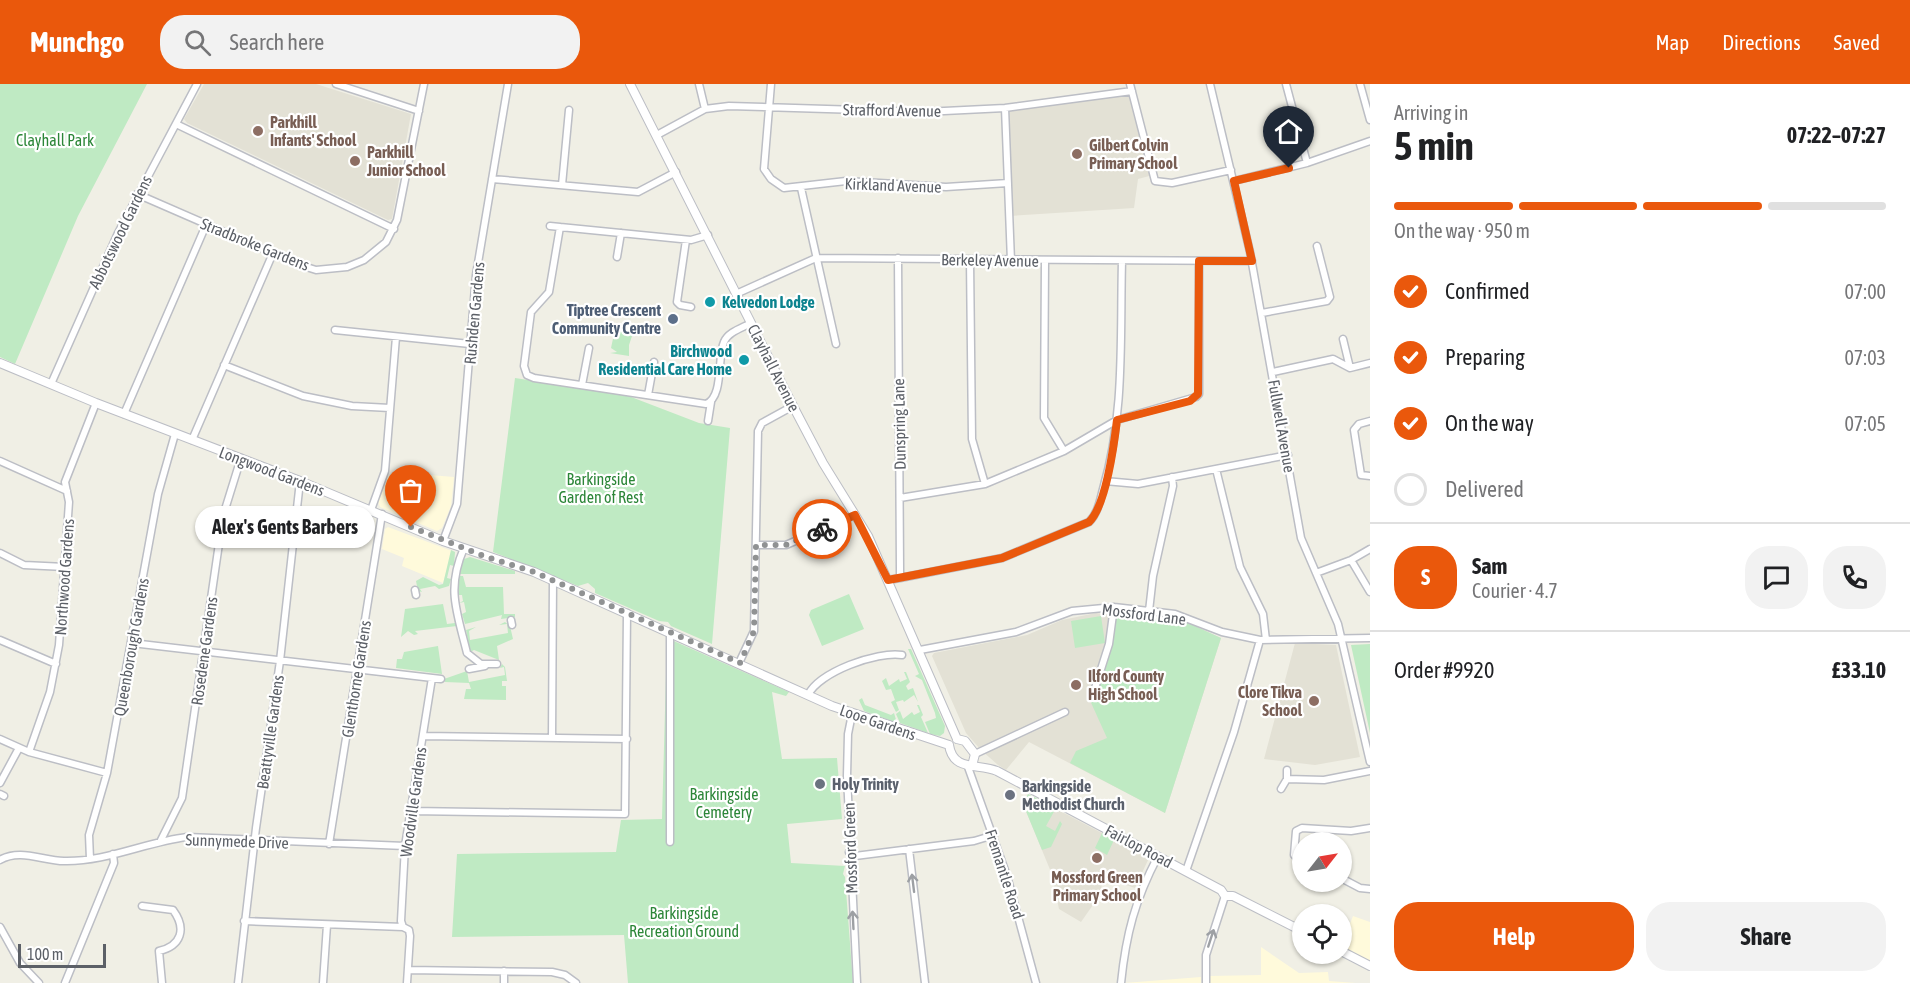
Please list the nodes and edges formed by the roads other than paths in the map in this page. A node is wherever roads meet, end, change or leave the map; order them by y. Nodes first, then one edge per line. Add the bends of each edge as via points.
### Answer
1 (197, 84) edge
2 (336, 84) edge
3 (424, 84) edge
4 (508, 84) edge
5 (630, 84) edge
6 (699, 84) edge
7 (771, 84) edge
8 (1210, 84) edge
9 (1286, 84) edge
10 (1360, 84) edge
11 (1131, 88) edge
12 (771, 106) junction
13 (1005, 108) junction
14 (705, 109) junction
15 (569, 110) dead end
16 (419, 111) junction
17 (1370, 120) edge
18 (176, 124) junction
19 (657, 135) junction
20 (1370, 141) edge
21 (1307, 163) junction
22 (1232, 170) junction
23 (676, 172) junction
24 (492, 179) junction
25 (1234, 181) junction
26 (1008, 183) junction
27 (562, 185) junction
28 (801, 188) junction
29 (137, 194) junction
30 (206, 225) junction
31 (550, 226) dead end
32 (560, 227) junction
33 (394, 229) junction
34 (621, 233) junction
35 (708, 236) junction
36 (686, 240) junction
37 (1317, 246) dead end
38 (273, 253) junction
39 (618, 257) dead end
40 (816, 258) junction
41 (897, 258) junction
42 (970, 260) junction
43 (1045, 260) junction
44 (1011, 261) junction
45 (1122, 261) junction
46 (1199, 261) junction
47 (1252, 261) junction
48 (736, 294) junction
49 (691, 307) dead end
50 (1262, 313) junction
51 (751, 323) junction
52 (335, 330) dead end
53 (396, 336) junction
54 (1343, 339) dead end
55 (470, 344) junction
56 (836, 344) dead end
57 (589, 348) dead end
58 (654, 362) dead end
59 (0, 363) edge
60 (1370, 363) edge
61 (224, 365) junction
62 (1350, 368) junction
63 (1273, 372) junction
64 (53, 385) junction
65 (582, 385) junction
66 (648, 395) junction
67 (92, 402) junction
68 (711, 402) junction
69 (793, 406) junction
70 (390, 408) junction
71 (124, 414) junction
72 (1117, 420) junction
73 (708, 421) dead end
74 (1370, 421) edge
75 (175, 434) junction
76 (192, 440) junction
77 (1064, 451) junction
78 (1288, 455) junction
79 (241, 458) junction
80 (0, 461) edge
81 (1216, 469) junction
82 (1370, 476) edge
83 (1172, 477) junction
84 (300, 481) junction
85 (1106, 481) junction
86 (985, 484) junction
87 (67, 491) junction
88 (900, 498) junction
89 (371, 510) junction
90 (382, 514) junction
91 (855, 515) junction
92 (443, 541) junction
93 (756, 545) junction
94 (464, 548) junction
95 (1370, 549) edge
96 (0, 553) edge
97 (1351, 560) junction
98 (65, 567) junction
99 (1316, 573) junction
100 (900, 578) junction
101 (554, 580) junction
102 (888, 580) junction
103 (1369, 588) edge
104 (1114, 607) junction
105 (1149, 611) junction
106 (627, 613) junction
107 (670, 632) junction
108 (1370, 638) edge
109 (1342, 639) junction
110 (0, 640) edge
111 (1263, 640) junction
112 (132, 643) junction
113 (920, 650) junction
114 (204, 652) junction
115 (902, 655) dead end
116 (280, 661) junction
117 (740, 663) junction
118 (56, 664) junction
119 (497, 664) dead end
120 (489, 665) junction
121 (469, 669) dead end
122 (357, 670) junction
123 (432, 678) junction
124 (441, 679) dead end
125 (1095, 688) dead end
126 (808, 695) junction
127 (1065, 711) dead end
128 (852, 714) junction
129 (423, 736) junction
130 (552, 738) junction
131 (0, 739) edge
132 (627, 739) junction
133 (957, 739) junction
134 (949, 745) junction
135 (19, 748) junction
136 (29, 752) junction
137 (975, 754) junction
138 (1370, 762) edge
139 (970, 767) junction
140 (1287, 770) dead end
141 (1370, 771) edge
142 (107, 773) junction
143 (1287, 779) junction
144 (0, 783) edge
145 (1281, 789) dead end
146 (411, 811) junction
147 (1370, 828) edge
148 (1296, 832) edge
149 (994, 835) junction
150 (161, 840) junction
151 (255, 842) junction
152 (670, 842) dead end
153 (329, 844) junction
154 (405, 846) junction
155 (909, 849) junction
156 (849, 852) junction
157 (113, 854) junction
158 (1158, 856) junction
159 (0, 860) edge
160 (90, 860) junction
161 (1186, 871) junction
162 (1352, 884) edge
163 (1370, 889) edge
164 (1225, 896) junction
165 (142, 906) dead end
166 (244, 921) junction
167 (327, 926) junction
168 (0, 927) edge
169 (403, 927) junction
170 (1292, 927) edge
171 (1352, 957) edge
172 (1370, 966) edge
173 (408, 970) junction
174 (504, 971) junction
175 (857, 981) edge
176 (1206, 982) edge
177 (39, 983) edge
178 (65, 983) edge
179 (162, 983) edge
180 (238, 983) edge
181 (323, 983) edge
182 (407, 983) edge
183 (504, 983) edge
184 (576, 983) edge
185 (925, 983) edge
186 (1036, 983) edge
187 (1121, 983) edge

1 - 18 street, Abbotswood Gardens
2 - 16 street
3 - 16 street, Stradbroke Gardens
4 - 24 street, Rushden Gardens
5 - 19 street, Clayhall Avenue
6 - 14 street
7 - 12 street, Kirkland Avenue
8 - 22 street, Fullwell Avenue
9 - 21 street
10 - 17 street
11 - 13 street, Strafford Avenue
11 - 22 street via 1155,181 1172,183
12 - 13 street, Strafford Avenue via 924,112
12 - 14 street, Strafford Avenue
12 - 28 street, Kirkland Avenue via 764,169 784,188
13 - 26 street
14 - 19 street, Strafford Avenue
15 - 27 street
16 - 33 street, Stradbroke Gardens
18 - 29 street, Abbotswood Gardens
18 - 33 street
19 - 23 street, Clayhall Avenue
20 - 21 street
21 - 25 street
22 - 25 street, Fullwell Avenue
23 - 27 street via 638,192
23 - 35 street, Clayhall Avenue
24 - 27 street
24 - 55 street, Rushden Gardens via 476,275
25 - 47 street, Fullwell Avenue
26 - 28 street, Kirkland Avenue via 946,187 846,181
26 - 44 street
28 - 40 street
29 - 30 street, Stradbroke Gardens
29 - 64 street, Abbotswood Gardens
30 - 38 street, Stradbroke Gardens
30 - 71 street
31 - 32 street
32 - 34 street
32 - 65 street via 549,292 531,312 524,366 527,375 534,378
33 - 38 street, Stradbroke Gardens via 375,253 347,267 316,270
34 - 36 street
34 - 39 street
35 - 36 street
35 - 48 street, Clayhall Avenue
36 - 49 street via 678,302
37 - 50 street via 1330,297 1327,301
38 - 61 street
40 - 41 street, Berkeley Avenue
40 - 48 street, Berkeley Avenue
40 - 56 street
41 - 42 street, Berkeley Avenue
41 - 88 street, Dunspring Lane
42 - 44 street, Berkeley Avenue
42 - 86 street via 972,439
43 - 44 street, Berkeley Avenue
43 - 45 street, Berkeley Avenue
43 - 77 street via 1044,418
45 - 46 street, Berkeley Avenue
45 - 72 street
46 - 47 street, Berkeley Avenue
46 - 72 street via 1198,394 1190,401
47 - 50 street, Fullwell Avenue
48 - 51 street, Clayhall Avenue
50 - 63 street, Fullwell Avenue
51 - 68 street via 723,342
51 - 69 street, Clayhall Avenue
52 - 53 street
53 - 55 street
53 - 70 street
54 - 62 street
55 - 92 street, Rushden Gardens via 457,504
57 - 65 street
58 - 66 street
59 - 64 street, Longwood Gardens
60 - 62 street
61 - 70 street via 310,398
61 - 76 street
62 - 63 street via 1333,359
63 - 78 street, Fullwell Avenue
64 - 67 street, Longwood Gardens
65 - 66 street
66 - 68 street
67 - 71 street, Longwood Gardens
67 - 87 street, Northwood Gardens via 65,482
68 - 73 street
69 - 91 street, Clayhall Avenue
69 - 93 street via 762,423 758,431
70 - 89 street via 385,471
71 - 75 street, Longwood Gardens
72 - 77 street
72 - 85 street
74 - 82 street via 1354,430 1361,475
75 - 76 street, Longwood Gardens
75 - 112 street, Queenborough Gardens via 158,494
76 - 79 street, Longwood Gardens
77 - 86 street
78 - 81 street
78 - 99 street, Fullwell Avenue via 1301,538
79 - 84 street, Longwood Gardens
79 - 114 street, Rosedene Gardens via 223,516
80 - 87 street
81 - 83 street
81 - 111 street via 1240,567 1263,614
83 - 85 street via 1138,483
83 - 105 street
84 - 89 street, Longwood Gardens
84 - 116 street, Beattyville Gardens
85 - 100 street via 1095,516 1089,522 1002,558
86 - 88 street
87 - 98 street, Northwood Gardens
88 - 100 street, Dunspring Lane
89 - 90 street, Longwood Gardens
90 - 92 street, Longwood Gardens
90 - 122 street, Glenthorne Gardens
91 - 93 street via 786,545
91 - 102 street, Clayhall Avenue
92 - 94 street, Longwood Gardens
93 - 117 street via 754,631
94 - 101 street, Longwood Gardens
94 - 120 street via 453,582 461,628 467,653 473,660
95 - 97 street
96 - 98 street via 24,565
97 - 99 street
97 - 103 street
98 - 118 street, Northwood Gardens
99 - 109 street, Fullwell Avenue
100 - 102 street
101 - 106 street, Longwood Gardens
101 - 130 street
102 - 113 street, Clayhall Avenue
104 - 105 street, Mossford Lane
104 - 113 street, Mossford Lane via 1072,611 1016,632
104 - 125 street via 1109,644
105 - 111 street, Mossford Lane via 1174,614 1222,632
106 - 107 street, Longwood Gardens
106 - 132 street
107 - 117 street, Longwood Gardens
107 - 152 street
108 - 109 street, Mossford Lane
109 - 111 street, Mossford Lane
109 - 138 street, Fullwell Avenue
110 - 118 street
111 - 161 street
112 - 114 street
112 - 142 street, Queenborough Gardens
113 - 133 street
114 - 116 street
114 - 150 street, Rosedene Gardens via 182,798
115 - 126 street via 872,658 839,670 817,680
116 - 122 street
116 - 151 street, Beattyville Gardens
117 - 126 street, Longwood Gardens
118 - 136 street, Northwood Gardens
119 - 120 street
120 - 121 street
122 - 123 street
122 - 153 street, Glenthorne Gardens
123 - 124 street
123 - 129 street, Woodville Gardens
126 - 128 street, Looe Gardens
127 - 137 street
128 - 134 street, Looe Gardens
128 - 156 street, Mossford Green via 848,734
129 - 130 street
129 - 146 street, Woodville Gardens
130 - 132 street
131 - 135 street
132 - 146 street via 625,814
133 - 134 street
133 - 137 street via 965,741
134 - 139 street via 955,759
135 - 136 street
135 - 144 street
136 - 142 street
137 - 139 street
139 - 149 street, Fremantle Road
139 - 158 street, Fairlop Road via 997,771
140 - 143 street
141 - 143 street via 1324,780
142 - 160 street, Queenborough Gardens via 89,835
143 - 145 street
146 - 154 street, Woodville Gardens
147 - 148 street via 1302,828
149 - 155 street
149 - 186 street, Fremantle Road
150 - 151 street, Sunnymede Drive via 187,837
150 - 157 street, Sunnymede Drive
151 - 153 street, Sunnymede Drive
151 - 166 street, Beattyville Gardens
153 - 154 street, Sunnymede Drive
154 - 169 street, Woodville Gardens
155 - 156 street via 855,856
185 -> 155 street
175 -> 156 street, Mossford Green
157 - 160 street, Sunnymede Drive
157 - 178 street via 114,863
158 - 161 street, Fairlop Road
158 - 187 street via 1131,918
159 - 160 street, Sunnymede Drive via 20,855
161 - 164 street, Fairlop Road
162 - 163 street
164 - 170 street, Fairlop Road via 1233,896
176 -> 164 street via 1206,955
165 - 179 street via 173,910 177,915 177,943 159,951
166 - 167 street
166 - 180 street, Beattyville Gardens
167 - 169 street
167 - 181 street
168 - 177 street via 20,963
169 - 173 street, Woodville Gardens via 410,936
171 - 172 street
173 - 174 street
173 - 182 street, Woodville Gardens
174 - 183 street
174 - 184 street via 552,972

